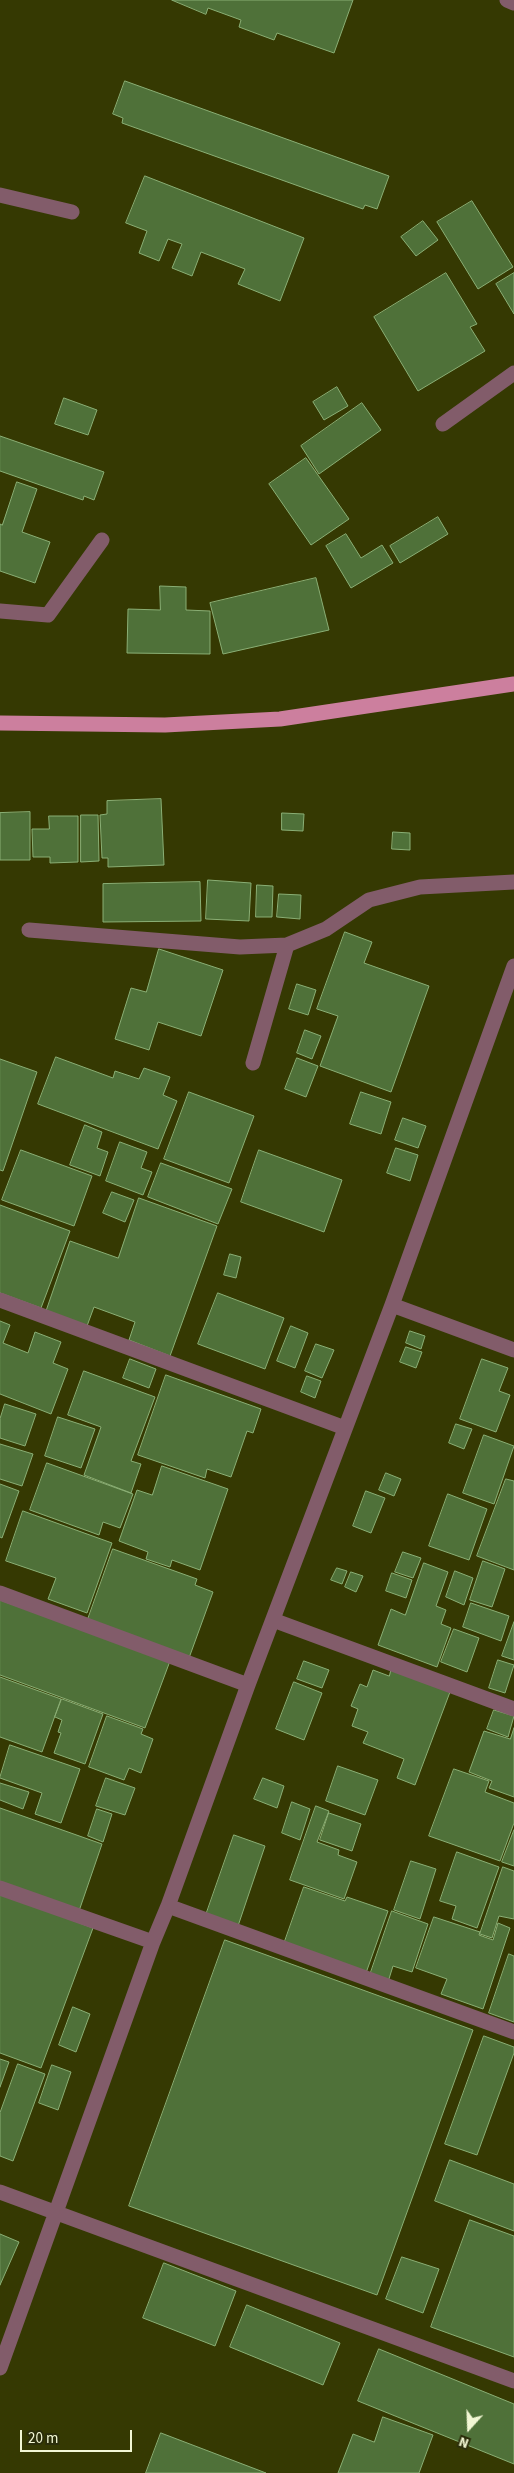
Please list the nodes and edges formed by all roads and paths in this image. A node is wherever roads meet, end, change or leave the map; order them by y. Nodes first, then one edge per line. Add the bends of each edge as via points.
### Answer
1 (508, 0) edge
2 (514, 3) edge
3 (0, 195) edge
4 (72, 212) dead end
5 (514, 373) edge
6 (443, 424) dead end
7 (102, 540) dead end
8 (0, 611) edge
9 (514, 684) edge
10 (0, 723) edge
11 (514, 882) edge
12 (29, 930) dead end
13 (287, 945) junction
14 (514, 966) edge
15 (253, 1063) dead end
16 (0, 1300) edge
17 (392, 1305) junction
18 (514, 1350) edge
19 (345, 1428) junction
20 (0, 1593) edge
21 (273, 1620) junction
22 (248, 1685) junction
23 (514, 1709) edge
24 (0, 1888) edge
25 (168, 1906) junction
26 (153, 1942) junction
27 (514, 2032) edge
28 (0, 2192) edge
29 (55, 2212) junction
30 (0, 2368) edge
31 (514, 2380) edge

1 - 2 street
3 - 4 street
5 - 6 street
7 - 8 street via 48,615
9 - 10 main road via 280,719 165,725
11 - 13 street via 420,887 369,900 326,929
12 - 13 street via 240,947
13 - 15 street
14 - 17 street
16 - 19 street
17 - 18 street
17 - 19 street
19 - 21 street
20 - 22 street
21 - 22 street
21 - 23 street
22 - 25 street
24 - 26 street
25 - 26 street
25 - 27 street
26 - 29 street
28 - 29 street
29 - 30 street
29 - 31 street

